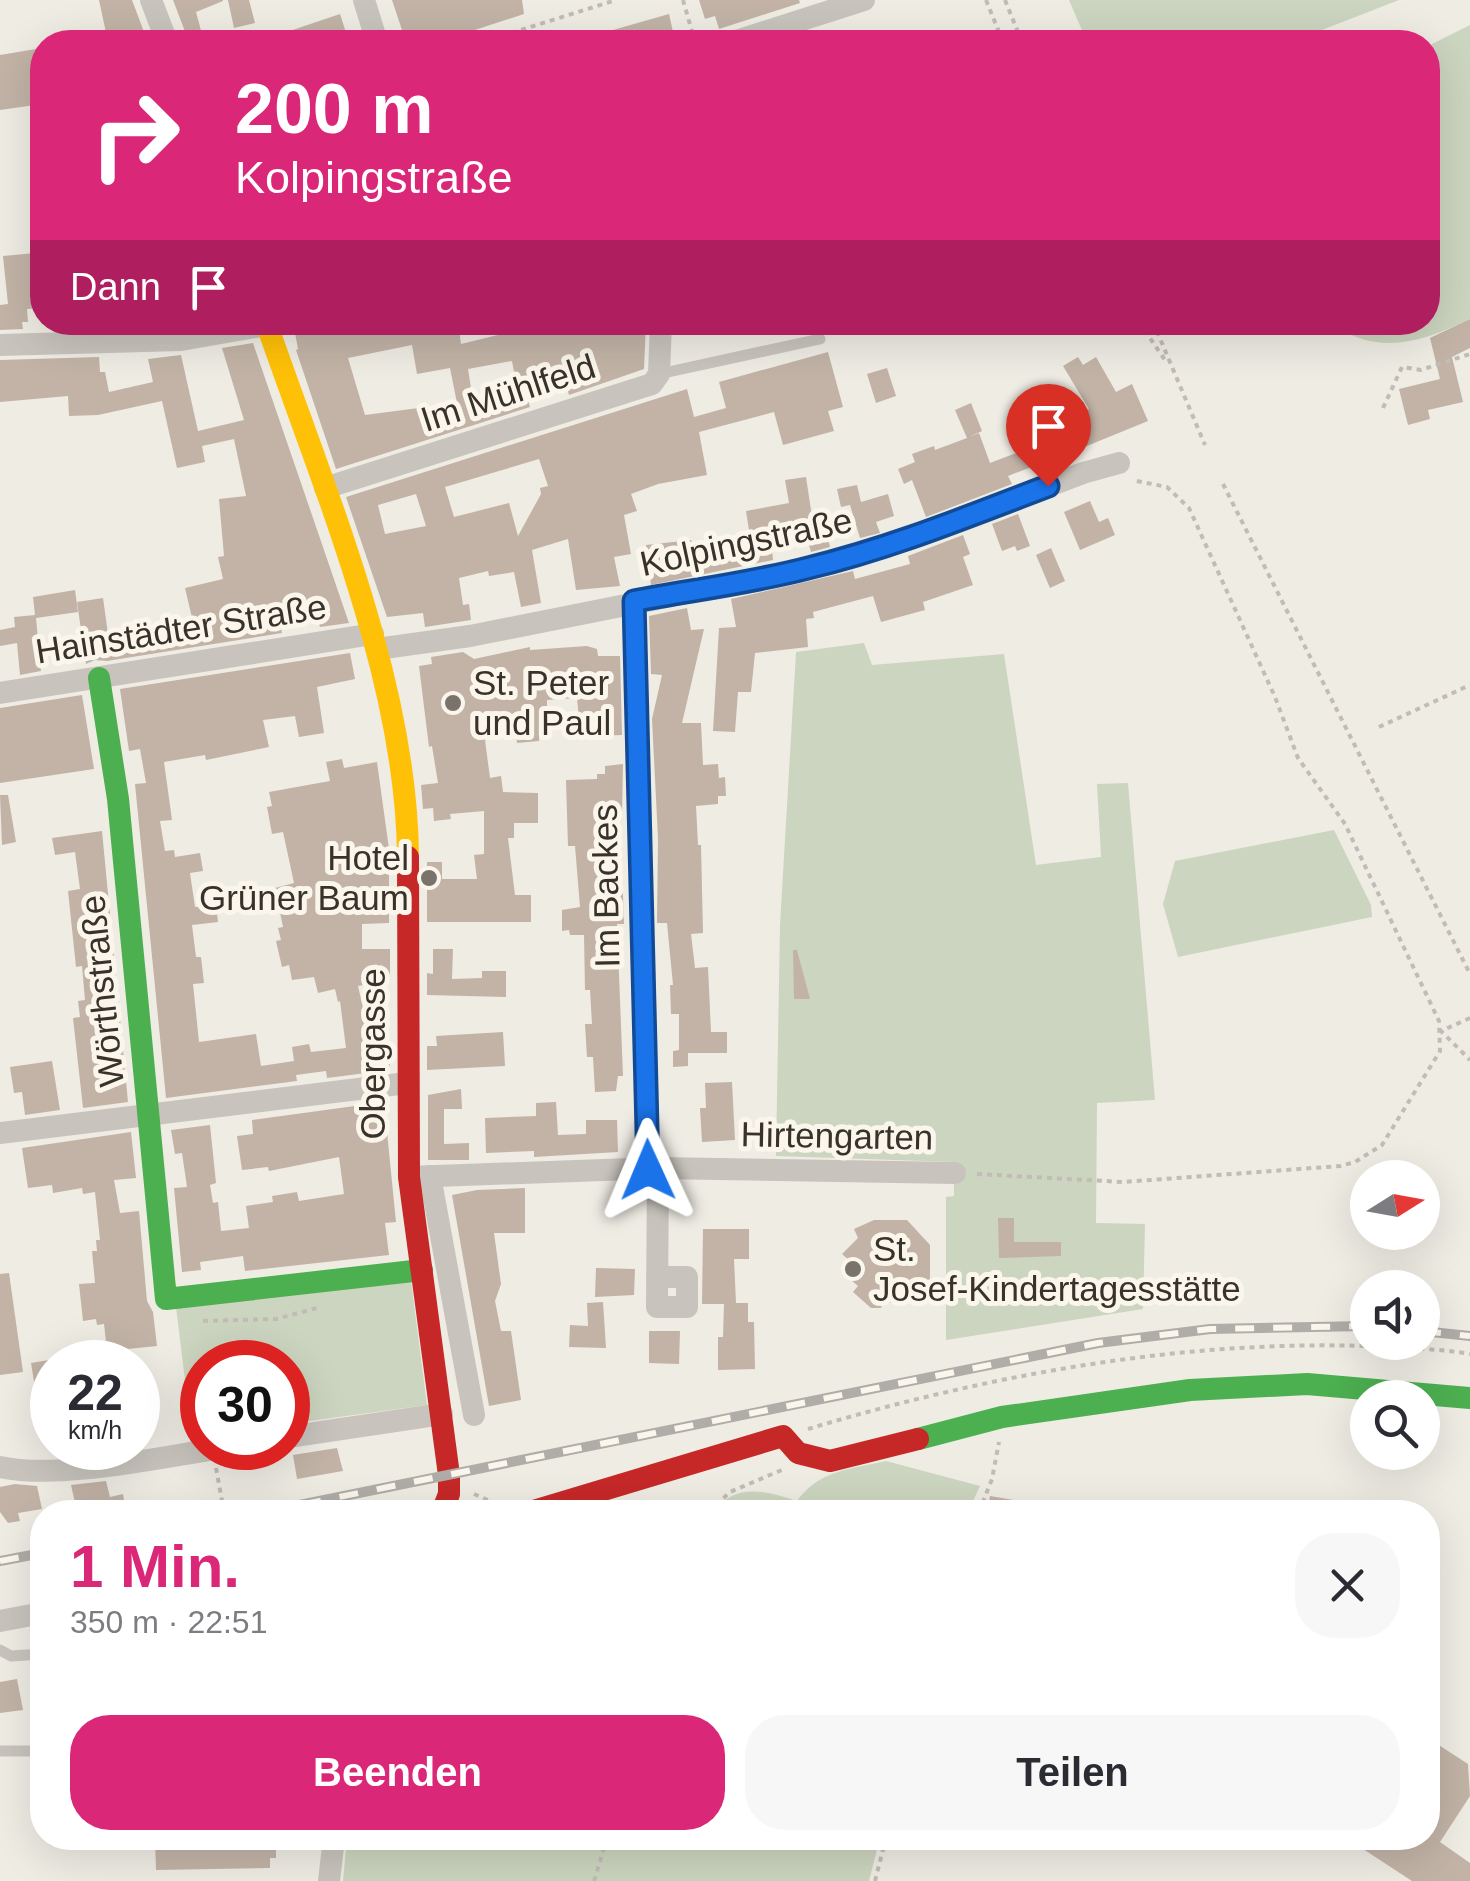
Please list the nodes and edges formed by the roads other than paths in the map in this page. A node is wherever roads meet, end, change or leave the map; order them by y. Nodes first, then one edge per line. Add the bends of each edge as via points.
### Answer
1 (151, 0) edge
2 (364, 0) edge
3 (864, 0) edge
4 (162, 30) edge
5 (374, 30) edge
6 (770, 30) edge
7 (197, 335) edge
8 (271, 335) edge
9 (660, 335) edge
10 (820, 339) dead end
11 (0, 344) edge
12 (659, 374) junction
13 (1119, 470) road end
14 (325, 488) junction
15 (634, 601) junction
16 (375, 641) junction
17 (98, 678) junction
18 (0, 693) edge
19 (407, 1083) junction
20 (150, 1115) junction
21 (0, 1133) edge
22 (653, 1169) junction
23 (955, 1173) road end
24 (419, 1176) junction
25 (422, 1270) junction
26 (657, 1276) dead end
27 (1470, 1398) edge
28 (442, 1414) junction
29 (474, 1415) dead end
30 (310, 1434) edge
31 (180, 1453) edge
32 (0, 1467) edge
33 (447, 1500) edge
34 (567, 1500) edge
35 (30, 1616) edge
36 (0, 1621) edge
37 (0, 1650) edge
38 (30, 1655) edge
39 (0, 1751) edge
40 (30, 1751) edge
41 (333, 1850) edge
42 (329, 1881) edge

1 - 4 street
2 - 5 street
3 - 6 street
7 - 11 street
8 - 14 street, Obergasse
9 - 12 street
10 - 12 lane
12 - 14 street, Im Mühlfeld via 652,384
13 - 15 street, Kolpingstraße via 1083,472 872,551
14 - 16 street, Obergasse
15 - 16 street, Kolpingstraße via 470,636
15 - 22 street, Im Backes
16 - 17 street, Hainstädter Straße
16 - 19 street, Obergasse via 407,822
17 - 18 street, Hainstädter Straße
17 - 20 street, Wörthstraße via 118,799
19 - 20 street
19 - 24 street, Obergasse
20 - 21 street
20 - 25 street, Wörthstraße via 166,1299
22 - 23 street, Hirtengarten
22 - 24 street, Hirtengarten
22 - 26 street
24 - 25 street, Obergasse
24 - 29 street, Obergasse
25 - 28 street, Obergasse
27 - 34 street via 1246,1385 1136,1396 1002,1417 840,1460 812,1459 782,1436
28 - 30 street
28 - 33 street, Obergasse via 458,1480
31 - 32 street via 64,1470
35 - 36 street
37 - 38 lane
39 - 40 lane
41 - 42 street

